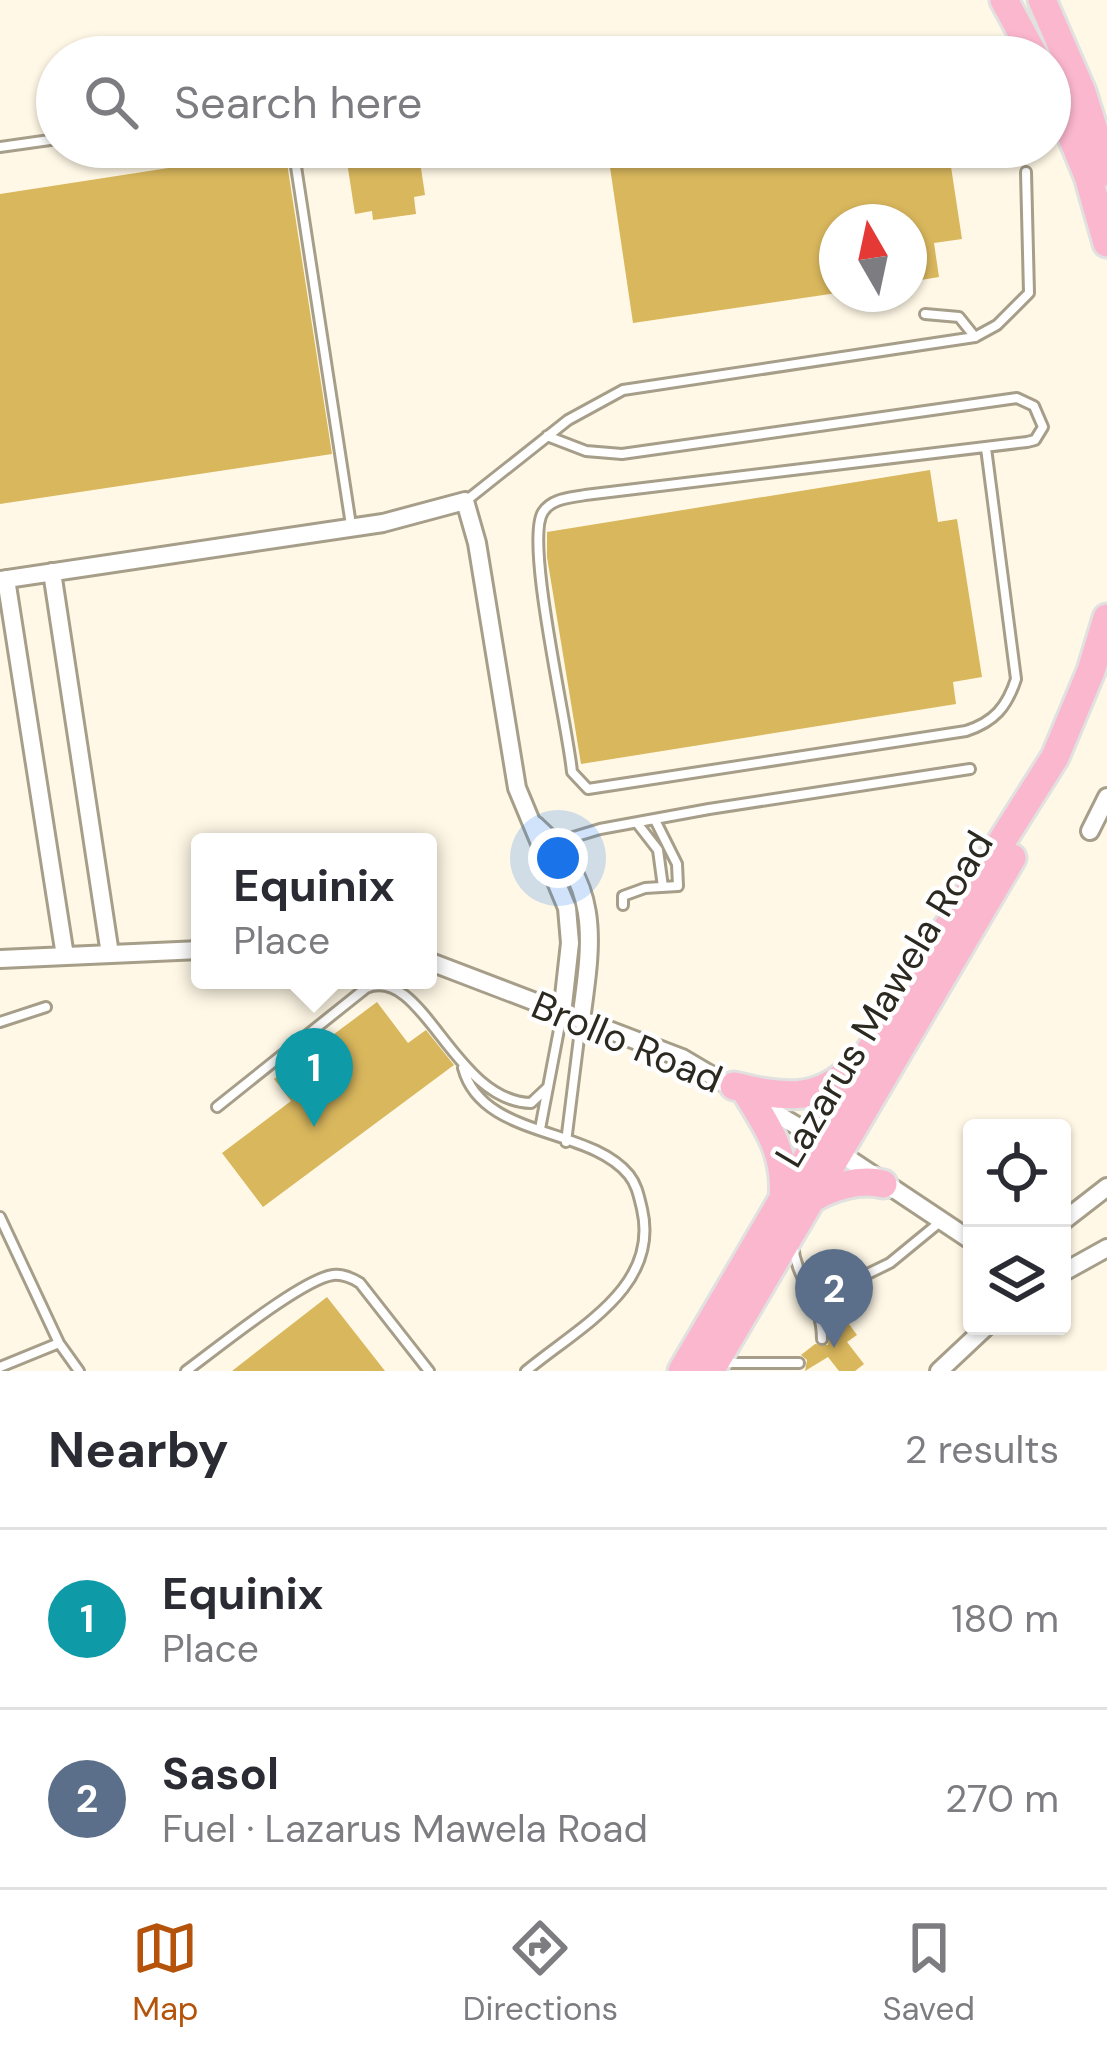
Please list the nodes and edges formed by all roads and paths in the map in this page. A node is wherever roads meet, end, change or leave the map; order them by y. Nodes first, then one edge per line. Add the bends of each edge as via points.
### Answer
1 (1004, 0) edge
2 (1029, 0) edge
3 (1042, 0) edge
4 (1059, 0) edge
5 (1025, 36) edge
6 (1035, 36) edge
7 (1058, 36) edge
8 (1068, 36) edge
9 (1071, 48) edge
10 (1071, 67) edge
11 (1082, 92) junction
12 (1071, 135) edge
13 (36, 142) edge
14 (0, 147) edge
15 (296, 168) edge
16 (1026, 172) dead end
17 (1107, 172) edge
18 (1107, 243) edge
19 (925, 314) dead end
20 (975, 337) junction
21 (547, 436) junction
22 (986, 448) junction
23 (466, 501) junction
24 (351, 527) junction
25 (52, 572) junction
26 (3, 579) edge
27 (1107, 617) edge
28 (1107, 658) edge
29 (970, 769) dead end
30 (1107, 797) edge
31 (655, 820) junction
32 (637, 824) junction
33 (1090, 831) dead end
34 (547, 845) junction
35 (663, 887) junction
36 (623, 905) dead end
37 (191, 950) edge
38 (110, 954) junction
39 (65, 956) junction
40 (0, 959) edge
41 (437, 965) edge
42 (365, 989) edge
43 (399, 989) edge
44 (46, 1007) dead end
45 (562, 1013) junction
46 (581, 1020) junction
47 (0, 1022) edge
48 (878, 1037) junction
49 (464, 1068) junction
50 (548, 1087) junction
51 (741, 1091) junction
52 (217, 1107) dead end
53 (540, 1129) junction
54 (566, 1142) junction
55 (829, 1146) junction
56 (883, 1184) junction
57 (1107, 1187) edge
58 (811, 1199) junction
59 (1071, 1215) edge
60 (788, 1216) junction
61 (0, 1217) edge
62 (940, 1222) junction
63 (963, 1236) edge
64 (1107, 1248) edge
65 (1071, 1269) edge
66 (816, 1299) junction
67 (977, 1335) edge
68 (821, 1339) dead end
69 (59, 1343) junction
70 (799, 1363) dead end
71 (712, 1366) edge
72 (0, 1367) edge
73 (79, 1371) edge
74 (185, 1371) edge
75 (429, 1371) edge
76 (526, 1371) edge
77 (682, 1371) edge
78 (939, 1371) edge

1 - 5 main road
2 - 6 main road
3 - 7 main road
4 - 8 main road
9 - 11 main road
10 - 11 main road
11 - 17 main road
12 - 18 main road
13 - 14 lane
15 - 24 lane
16 - 20 lane via 1029,293
19 - 20 lane via 959,317
20 - 21 lane via 622,390
21 - 22 lane via 622,454 1001,399 1034,406 1042,427 1035,440
21 - 23 lane
22 - 22 lane via 1016,679 988,722 600,788 577,779 537,528 552,502
23 - 24 street
23 - 34 street via 510,762
24 - 25 street
25 - 26 street
25 - 38 street
26 - 39 street
27 - 48 main road, Lazarus Mawela Road via 1055,757
28 - 55 main road, Lazarus Mawela Road via 1042,806
29 - 31 lane
30 - 33 street
31 - 32 lane
31 - 35 lane via 677,864 678,886
32 - 34 lane
32 - 35 lane via 658,850
34 - 45 street via 570,926
34 - 46 street via 579,880 591,922
35 - 36 lane via 632,890
37 - 38 street
38 - 39 street
39 - 40 street
41 - 45 street, Brollo Road
42 - 52 lane
43 - 49 lane
44 - 47 lane
45 - 46 street, Brollo Road
45 - 50 lane
46 - 51 street, Brollo Road via 682,1058
46 - 54 lane
48 - 51 main road via 820,1092
48 - 55 main road, Lazarus Mawela Road
49 - 50 lane via 518,1102
49 - 53 lane via 484,1106
50 - 53 lane
51 - 55 street, Brollo Road
51 - 60 main road via 780,1150
53 - 54 lane
54 - 76 lane via 605,1156 637,1187 644,1259 628,1286
55 - 56 street, Brollo Road
55 - 58 main road, Lazarus Mawela Road
55 - 60 main road
56 - 58 main road
56 - 62 street, Brollo Road
57 - 59 street
58 - 60 main road, Lazarus Mawela Road
60 - 66 lane via 795,1262
60 - 71 main road, Lazarus Mawela Road
60 - 77 main road, Lazarus Mawela Road
61 - 69 lane
62 - 63 street, Brollo Road
62 - 66 lane via 890,1263
64 - 65 street
66 - 68 lane
67 - 78 street
69 - 72 lane
69 - 73 lane
70 - 71 lane
74 - 75 lane via 333,1275 360,1283

